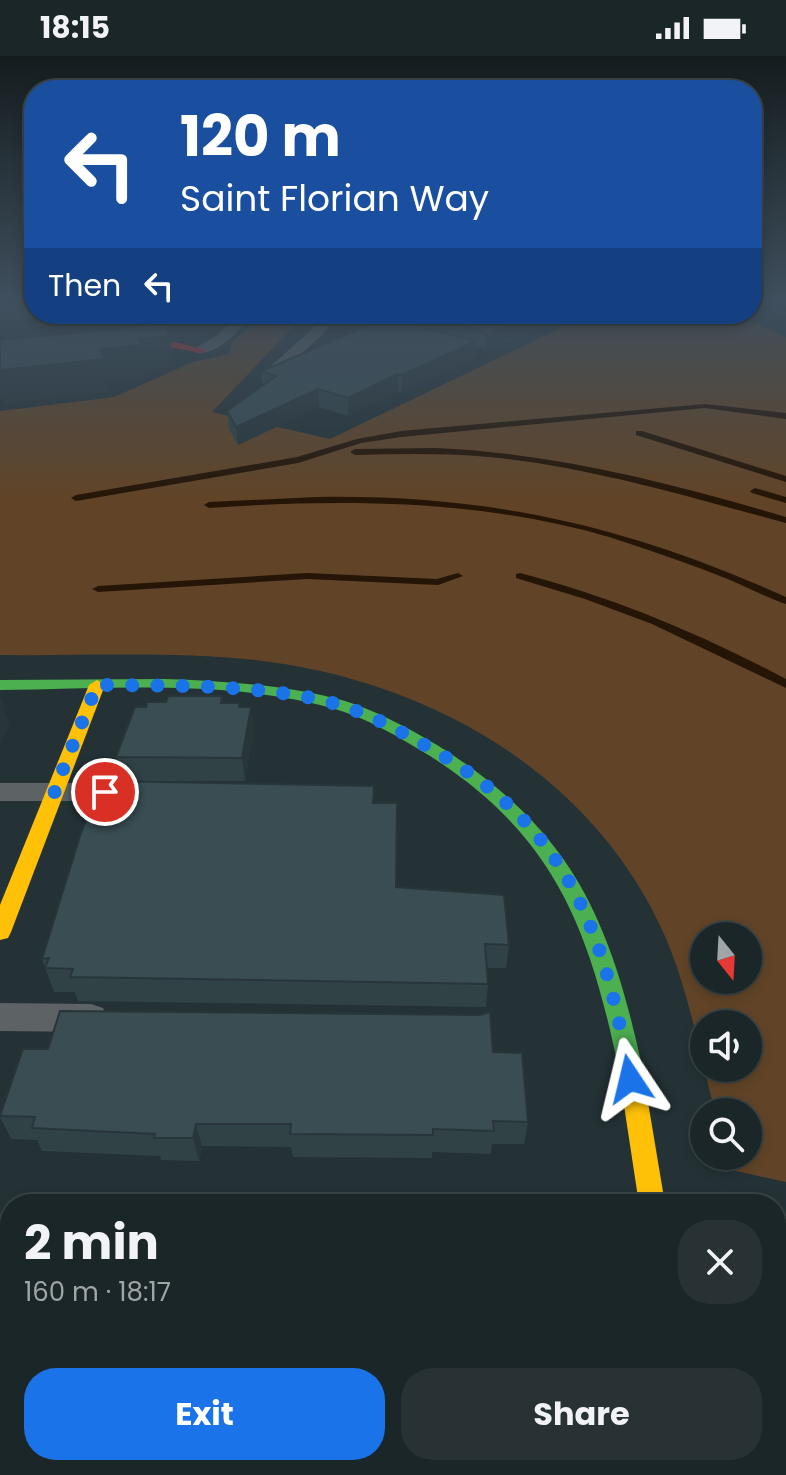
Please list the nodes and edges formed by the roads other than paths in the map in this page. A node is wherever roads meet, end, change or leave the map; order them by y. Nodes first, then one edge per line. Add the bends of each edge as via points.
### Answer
1 (278, 367) edge
2 (267, 377) edge
3 (0, 685) edge
4 (97, 685) junction
5 (0, 792) edge
6 (54, 792) junction
7 (153, 792) edge
8 (0, 932) edge
9 (0, 1017) edge
10 (123, 1019) edge
11 (650, 1194) edge

1 - 2 lane
3 - 4 street
4 - 6 street
4 - 11 street via 234,689 322,700 411,737 494,789 550,853 579,895 596,935 620,1023
5 - 6 lane
6 - 7 lane
6 - 8 street
9 - 10 lane

